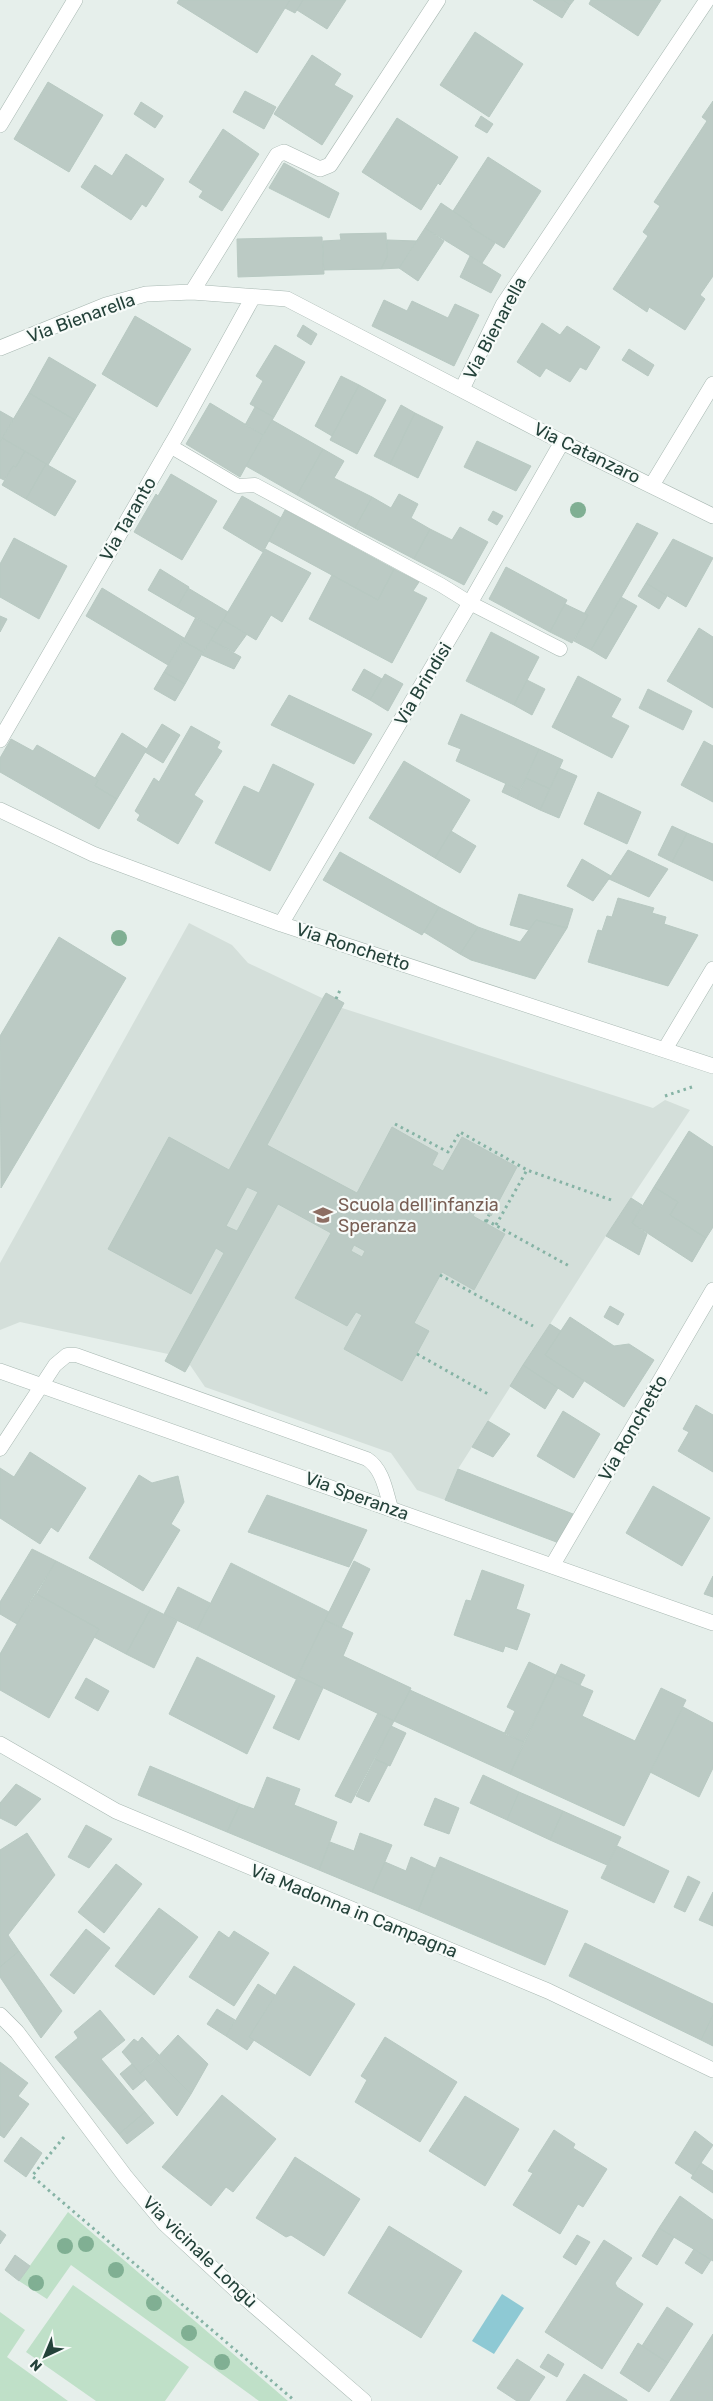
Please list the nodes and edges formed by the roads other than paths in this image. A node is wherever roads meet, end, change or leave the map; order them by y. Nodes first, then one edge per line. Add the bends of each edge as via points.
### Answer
1 (75, 0) edge
2 (438, 0) edge
3 (707, 0) edge
4 (0, 125) edge
5 (192, 292) junction
6 (253, 297) junction
7 (0, 348) edge
8 (713, 384) edge
9 (462, 389) junction
10 (562, 442) junction
11 (170, 446) junction
12 (652, 485) junction
13 (713, 516) edge
14 (470, 603) junction
15 (560, 650) dead end
16 (0, 740) edge
17 (0, 810) edge
18 (281, 924) junction
19 (713, 969) edge
20 (665, 1049) junction
21 (713, 1066) edge
22 (713, 1290) edge
23 (0, 1371) edge
24 (41, 1386) junction
25 (0, 1449) edge
26 (391, 1508) junction
27 (552, 1566) junction
28 (713, 1623) edge
29 (0, 1744) edge
30 (0, 2015) edge
31 (713, 2070) edge
32 (364, 2401) edge

1 - 4 street
2 - 5 street via 330,165 320,169 284,152 278,155
3 - 9 street, Via Bienarella via 503,305
5 - 6 street, Via Bienarella
5 - 7 street, Via Bienarella via 124,298
6 - 9 street, Via Bienarella via 288,300
6 - 11 street, Via Taranto
8 - 12 street
9 - 10 street, Via Catanzaro
10 - 12 street, Via Catanzaro
10 - 14 street, Via Brindisi
11 - 14 lane via 238,486 255,485
11 - 16 street, Via Taranto
12 - 13 street, Via Catanzaro
14 - 15 lane
14 - 18 street, Via Brindisi
17 - 18 street, Via Ronchetto via 92,854
18 - 20 street, Via Ronchetto
19 - 20 street
20 - 21 street, Via Ronchetto
22 - 27 street, Via Ronchetto
23 - 24 street, Via Speranza
24 - 25 lane
24 - 26 street, Via Speranza
24 - 26 lane via 61,1358 76,1355 367,1459 378,1470
26 - 27 street, Via Speranza
27 - 28 street, Via Speranza
29 - 31 street, Via Madonna in Campagna via 116,1811 556,1994
30 - 32 street, Via vicinale Longù via 164,2223

